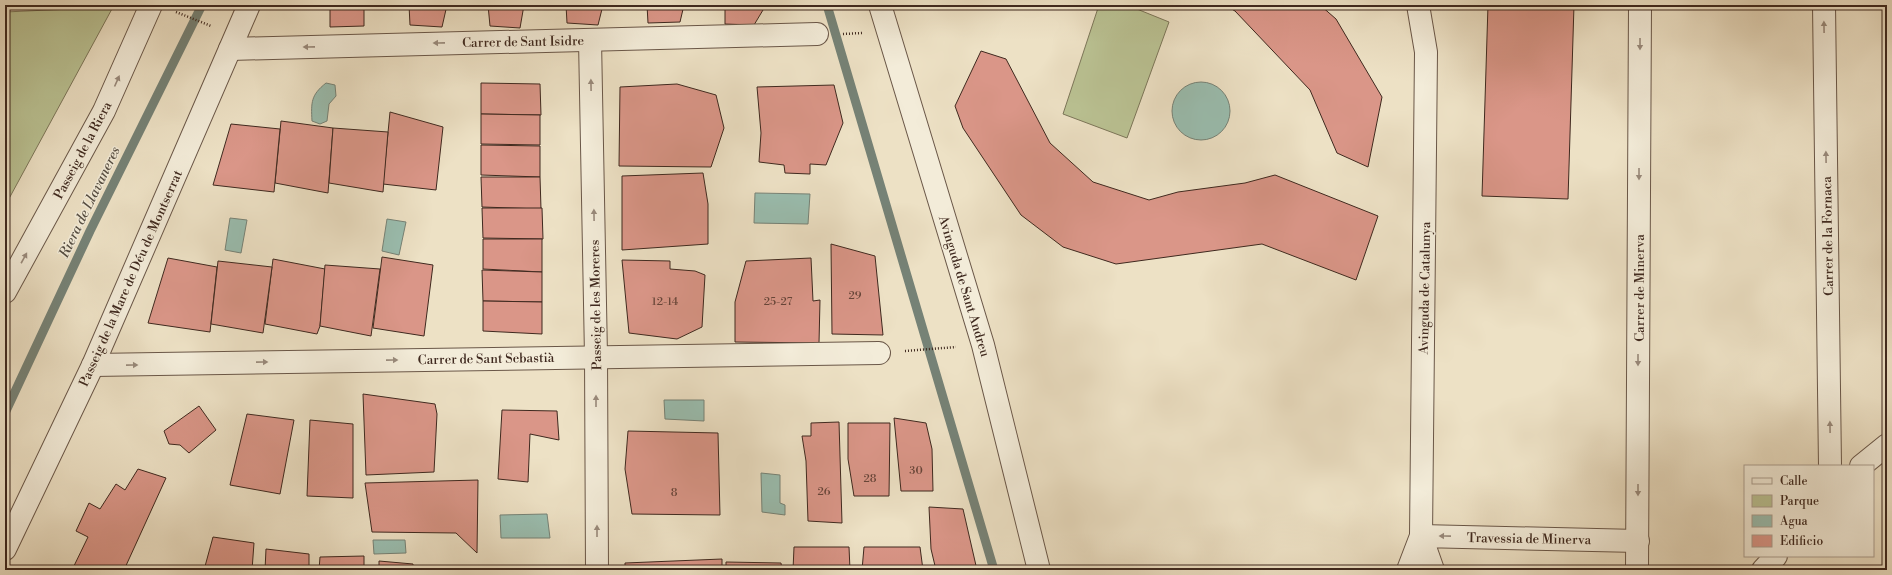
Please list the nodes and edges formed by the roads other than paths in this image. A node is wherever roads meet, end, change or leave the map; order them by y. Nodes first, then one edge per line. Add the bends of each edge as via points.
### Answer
1 (151, 5) edge
2 (249, 5) edge
3 (880, 5) edge
4 (1418, 5) edge
5 (1640, 5) edge
6 (1824, 5) edge
7 (817, 34) road end
8 (590, 40) junction
9 (230, 48) junction
10 (5, 292) edge
11 (879, 353) road end
12 (596, 356) junction
13 (93, 365) junction
14 (1887, 445) edge
15 (1830, 465) edge
16 (1862, 465) edge
17 (1421, 536) junction
18 (1638, 541) junction
19 (5, 549) edge
20 (1775, 557) edge
21 (597, 570) edge
22 (1039, 570) edge
23 (1408, 570) edge
24 (1433, 570) edge
25 (1638, 570) edge
26 (1762, 570) edge

10 -> 1 street, Passeig de la Riera via 104,111
2 - 9 street, Passeig de la Mare de Déu de Montserrat
3 - 22 street, Avinguda de Sant Andreu via 983,345
4 - 17 street, Avinguda de Catalunya via 1426,52
5 -> 18 street, Carrer de Minerva
15 -> 6 street, Carrer de la Fornaca
7 - 8 street, Carrer de Sant Isidre
8 -> 9 street, Carrer de Sant Isidre
12 -> 8 street, Passeig de les Moreres
9 - 13 street, Passeig de la Mare de Déu de Montserrat
11 - 12 street, Carrer de Sant Sebastià
13 -> 12 street, Carrer de Sant Sebastià
21 -> 12 street, Passeig de les Moreres
13 - 19 street, Passeig de la Mare de Déu de Montserrat
14 - 16 street
18 -> 17 street, Travessia de Minerva
17 - 23 street, Avinguda de Catalunya
17 - 24 street
18 - 25 street, Carrer de Minerva
20 - 26 street

